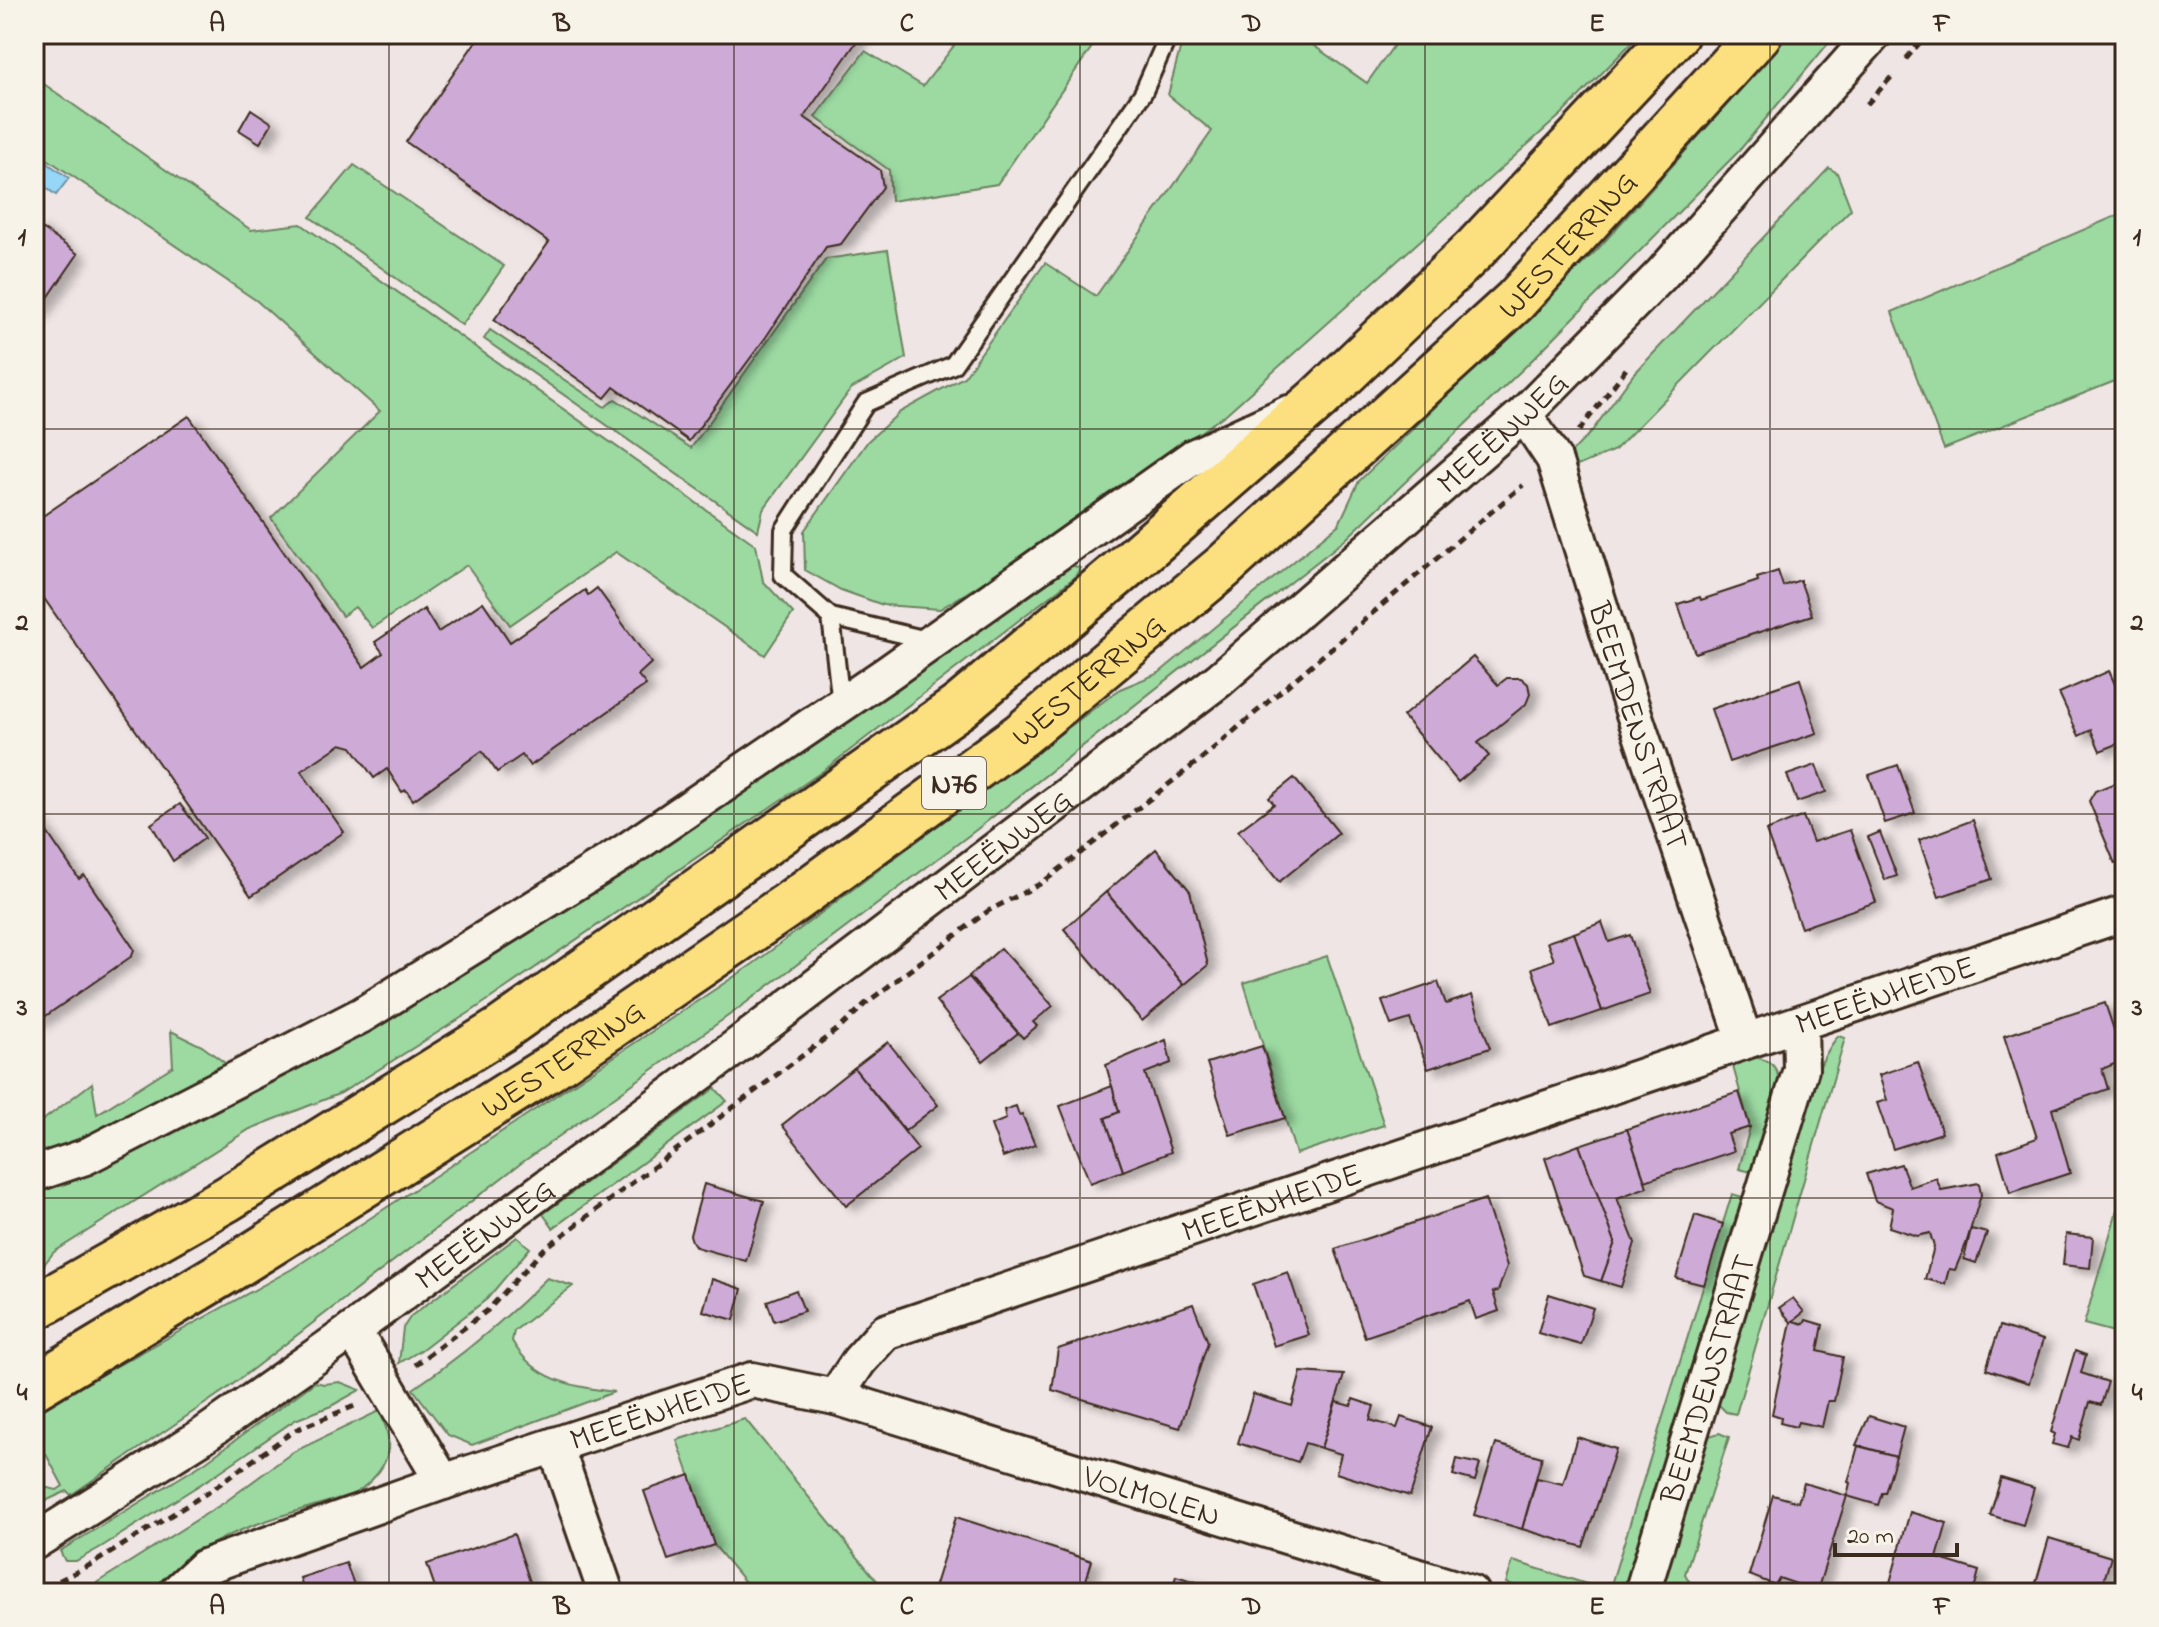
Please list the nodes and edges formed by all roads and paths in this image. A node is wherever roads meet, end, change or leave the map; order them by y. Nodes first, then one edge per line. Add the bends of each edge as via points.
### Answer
1 (1164, 34) edge
2 (1676, 34) edge
3 (1759, 34) edge
4 (1874, 34) edge
5 (1318, 399) junction
6 (1524, 414) junction
7 (1554, 459) junction
8 (831, 617) junction
9 (932, 642) junction
10 (841, 704) junction
11 (2125, 913) edge
12 (1800, 1024) junction
13 (1745, 1041) junction
14 (34, 1174) edge
15 (34, 1308) edge
16 (353, 1330) junction
17 (412, 1367) dead end
18 (34, 1387) edge
19 (835, 1397) junction
20 (362, 1402) dead end
21 (555, 1445) junction
22 (443, 1482) junction
23 (34, 1542) edge
24 (34, 1593) edge
25 (176, 1593) edge
26 (606, 1593) edge
27 (1471, 1593) edge
28 (1642, 1593) edge

1 - 8 lane via 1166,41 1143,93 953,365 866,403 784,530 783,575
2 - 5 highway, WESTERRING / N76 via 1474,250
3 - 18 highway, WESTERRING / N76 via 1515,301 1223,567 1021,735 785,907 550,1068
4 - 6 street, MEEËNWEG via 1661,275
5 - 9 street via 1193,457
5 - 15 highway, WESTERRING / N76 via 960,706 736,865 500,1030 227,1199
6 - 7 street, BEEMDENSTRAAT
6 - 16 street, MEEËNWEG via 1219,680
7 - 13 street, BEEMDENSTRAAT
7 - 17 path via 1201,759 1042,883 988,911 544,1249 488,1310
8 - 9 lane
8 - 10 lane
9 - 10 street
10 - 14 street via 623,853 362,1015 85,1157
11 - 12 street, MEEËNHEIDE
12 - 13 street, MEEËNHEIDE
12 - 28 street, BEEMDENSTRAAT via 1801,1069
13 - 19 street, MEEËNHEIDE via 885,1332
16 - 22 street
16 - 23 street, MEEËNWEG via 201,1437
19 - 21 street, MEEËNHEIDE via 752,1380
19 - 27 street, VOLMOLEN
20 - 24 path via 295,1430 210,1491 94,1563
21 - 22 street, MEEËNHEIDE
21 - 26 street
22 - 25 street, MEEËNHEIDE via 204,1567

